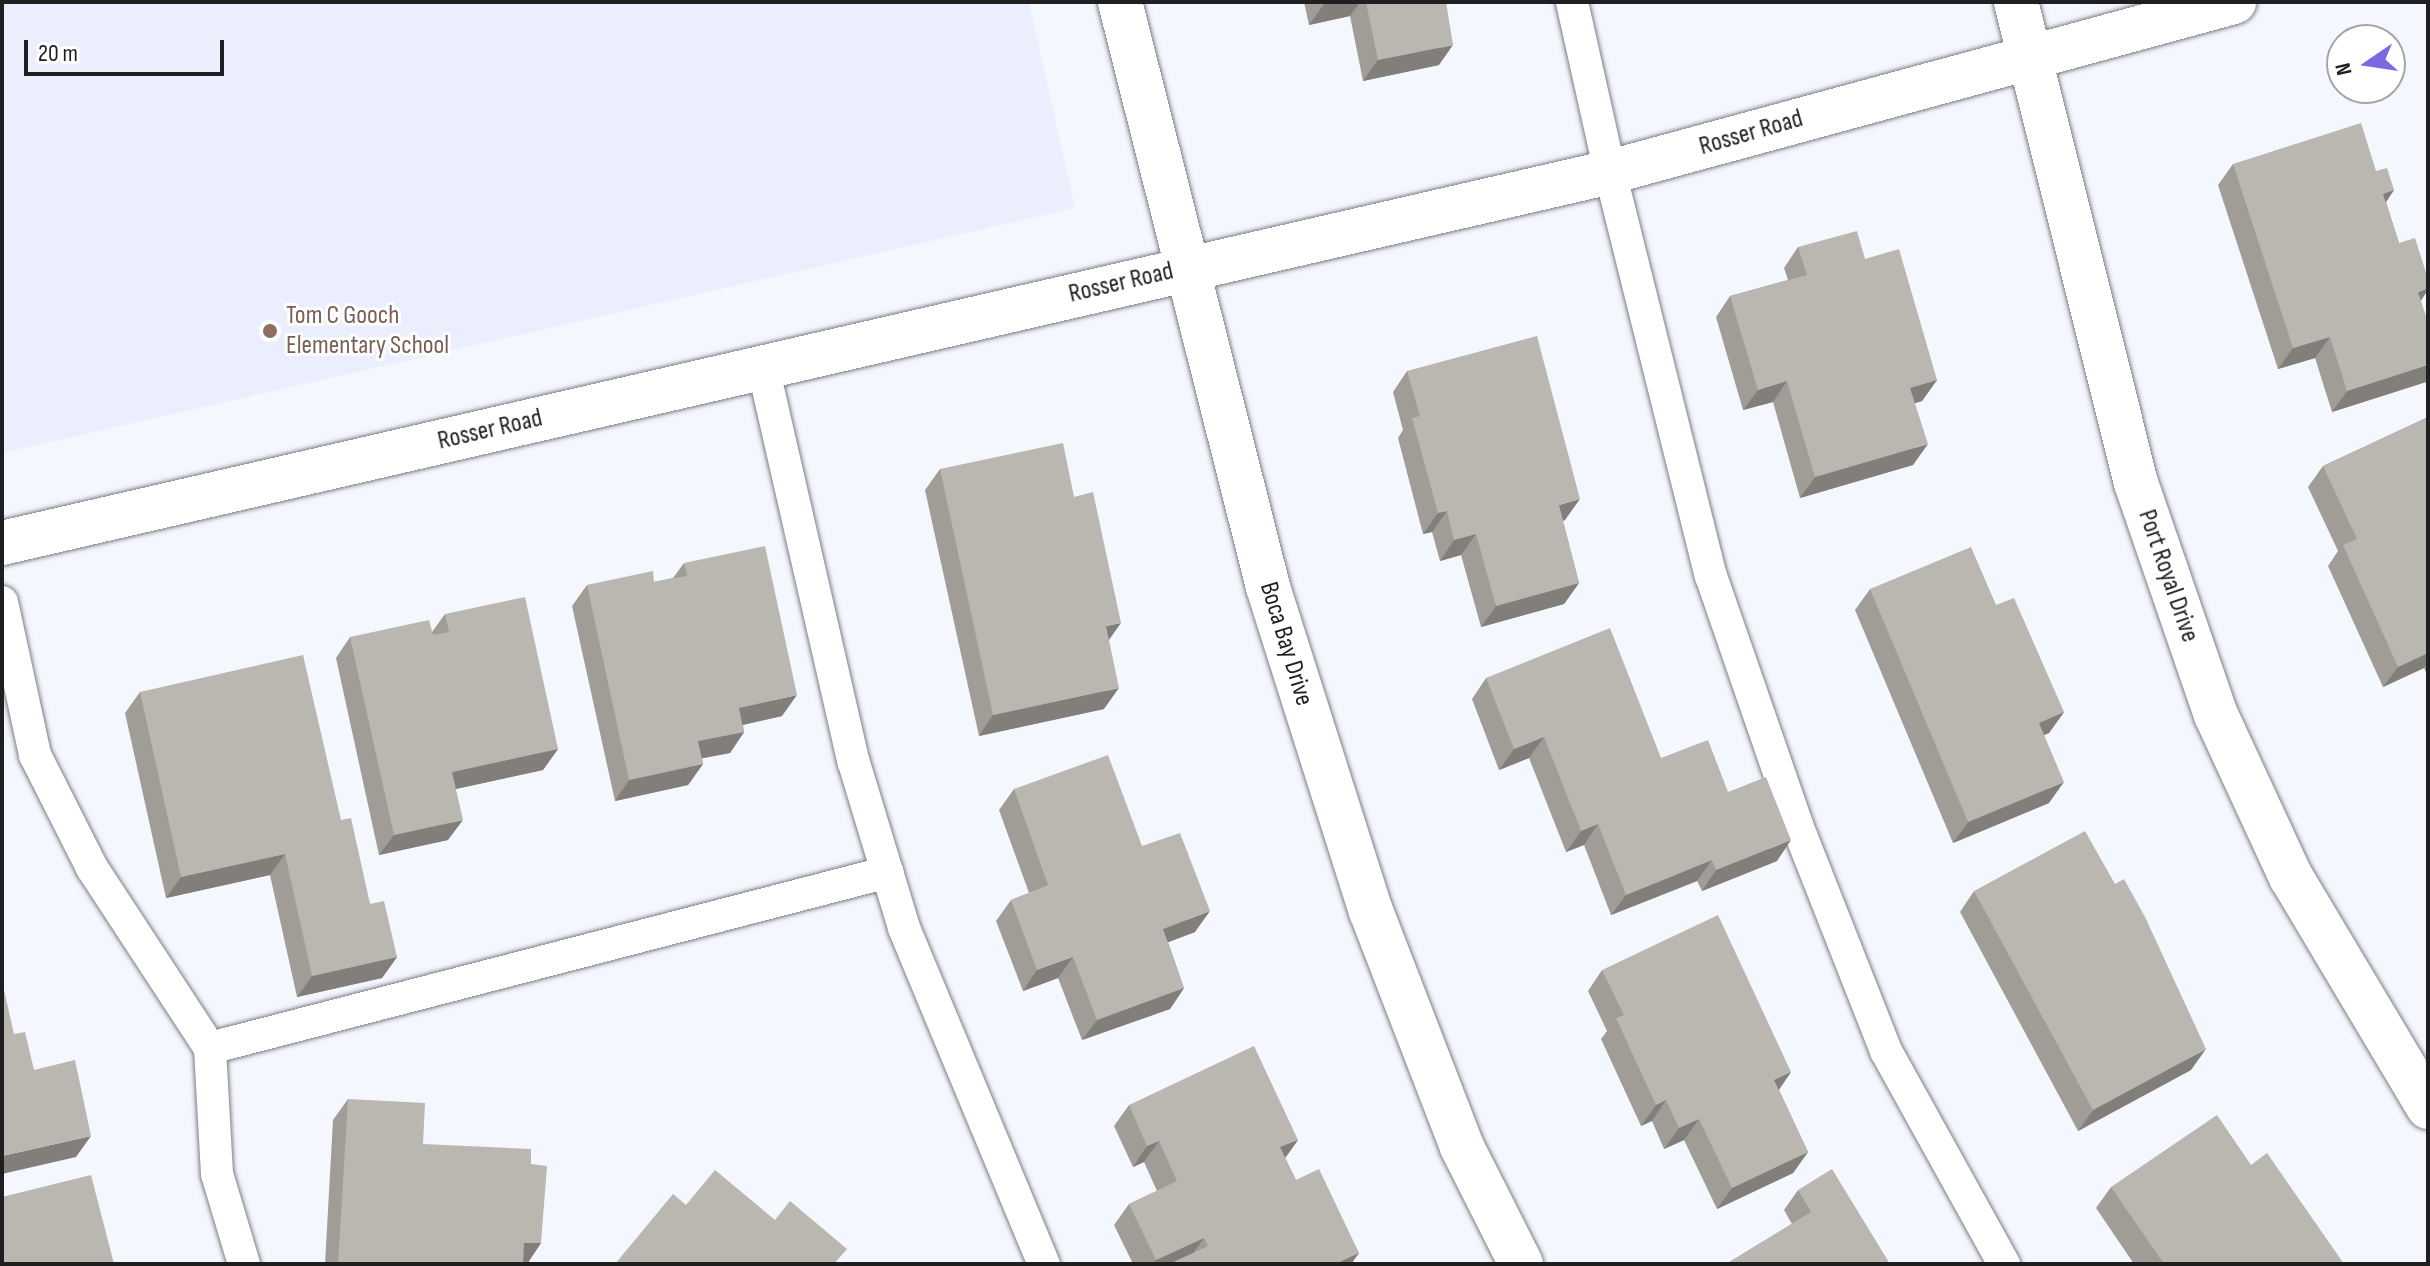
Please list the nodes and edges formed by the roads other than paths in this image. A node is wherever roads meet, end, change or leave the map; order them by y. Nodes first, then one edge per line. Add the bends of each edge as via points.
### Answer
1 (1120, 2) edge
2 (1572, 2) edge
3 (2016, 2) edge
4 (2234, 2) edge
5 (2030, 57) junction
6 (1610, 172) junction
7 (1187, 267) junction
8 (763, 367) junction
9 (2, 543) edge
10 (2, 602) edge
11 (888, 872) junction
12 (210, 1048) junction
13 (2428, 1107) edge
14 (244, 1264) edge
15 (1044, 1264) edge
16 (1521, 1264) edge
17 (2004, 1264) edge

1 - 7 street, Boca Bay Drive
2 - 6 lane
3 - 5 street, Port Royal Drive
4 - 5 street, Rosser Road
5 - 6 street, Rosser Road
5 - 13 street, Port Royal Drive via 2136,483 2216,715 2291,877
6 - 7 street, Rosser Road
6 - 17 lane via 1711,576 1797,825 1886,1051
7 - 8 street, Rosser Road
7 - 16 street, Boca Bay Drive via 1268,587 1371,911 1462,1147
8 - 9 street, Rosser Road
8 - 11 lane via 854,763
10 - 12 lane via 35,755 92,868
11 - 12 lane
11 - 15 lane via 910,943
12 - 14 lane via 217,1174

